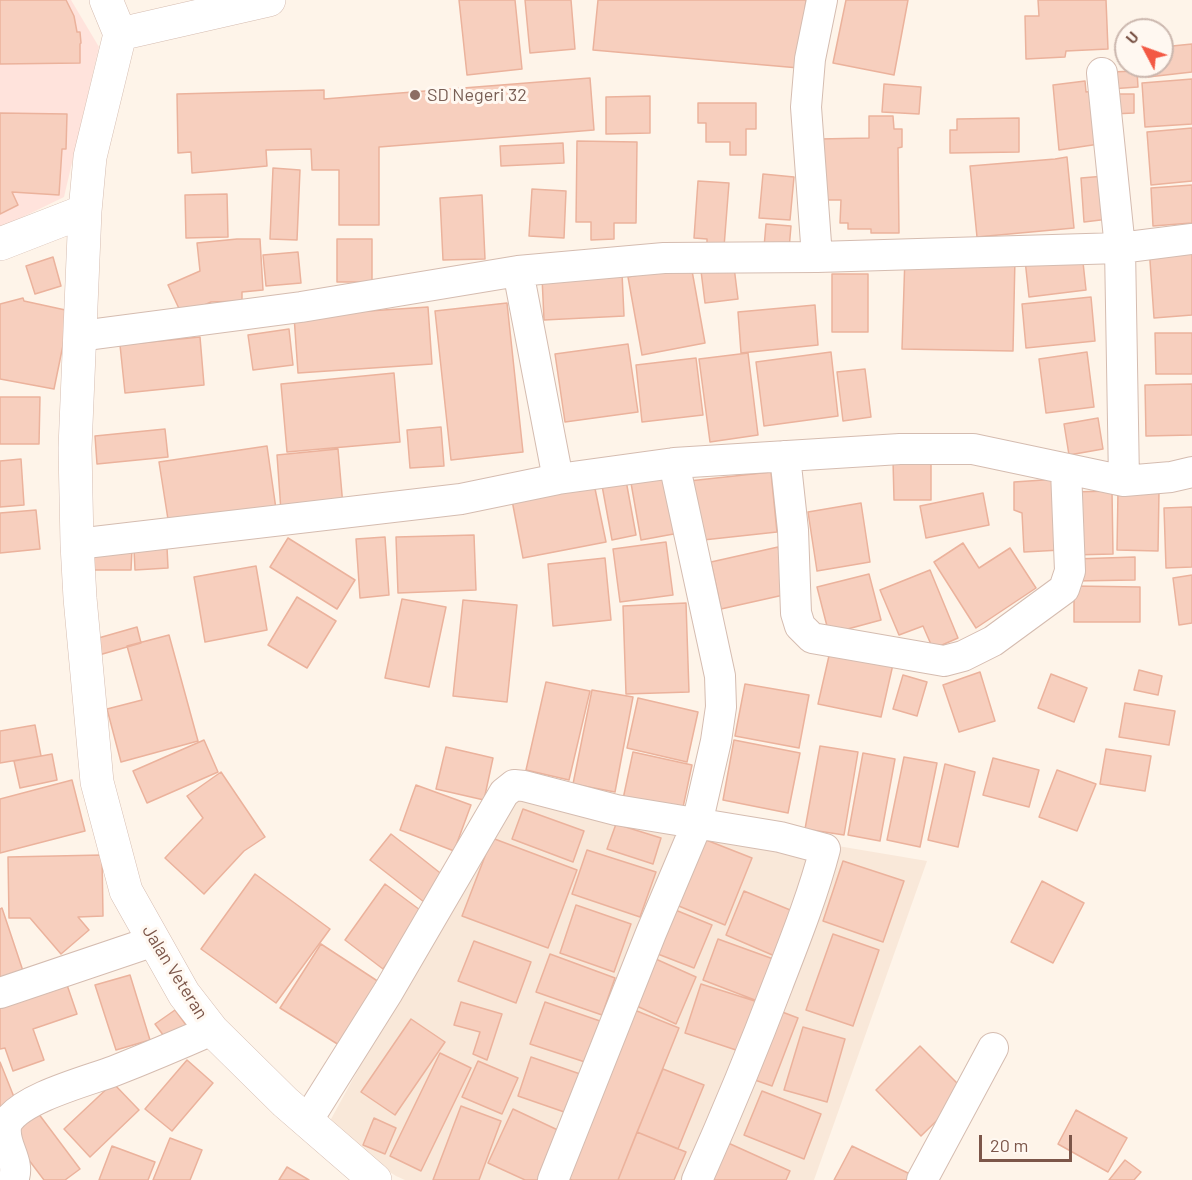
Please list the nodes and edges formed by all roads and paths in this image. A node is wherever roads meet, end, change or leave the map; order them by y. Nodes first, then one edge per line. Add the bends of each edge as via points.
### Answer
1 (106, 0) edge
2 (269, 0) edge
3 (822, 0) edge
4 (120, 34) junction
5 (1102, 73) dead end
6 (85, 211) junction
7 (1192, 239) edge
8 (0, 244) edge
9 (1120, 248) junction
10 (817, 257) junction
11 (518, 271) junction
12 (80, 336) junction
13 (785, 456) junction
14 (674, 463) junction
15 (1066, 470) junction
16 (1192, 472) edge
17 (558, 479) junction
18 (1124, 481) junction
19 (77, 544) junction
20 (697, 824) junction
21 (154, 940) junction
22 (0, 993) edge
23 (212, 1030) junction
24 (993, 1048) dead end
25 (307, 1121) junction
26 (13, 1180) edge
27 (375, 1180) edge
28 (553, 1180) edge
29 (697, 1180) edge
30 (922, 1180) edge

1 - 4 street
2 - 4 street
3 - 10 street via 810,59 806,107
4 - 6 street, Jalan Veteran via 90,157
5 - 9 street
6 - 8 street
6 - 12 street, Jalan Veteran
7 - 9 street
9 - 10 street
9 - 18 street
10 - 11 street via 664,258
11 - 12 street via 301,307
11 - 17 street
12 - 19 street, Jalan Veteran via 75,448
13 - 14 street
13 - 15 street via 973,449
13 - 15 street via 800,626 812,638 828,642 944,661 993,641 1064,589 1070,571
14 - 17 street
14 - 20 street via 720,676 716,741
15 - 18 street
16 - 18 street
17 - 19 street via 461,499
19 - 21 street, Jalan Veteran via 97,782 126,891
20 - 25 street via 616,810 524,786 508,788
20 - 28 street
20 - 29 street via 780,837 825,849 771,1003
21 - 22 street
21 - 23 street, Jalan Veteran via 184,994
23 - 25 street, Jalan Veteran
23 - 26 street via 47,1095 15,1113 7,1122 3,1139 15,1168
24 - 30 street
25 - 27 street, Jalan Veteran

